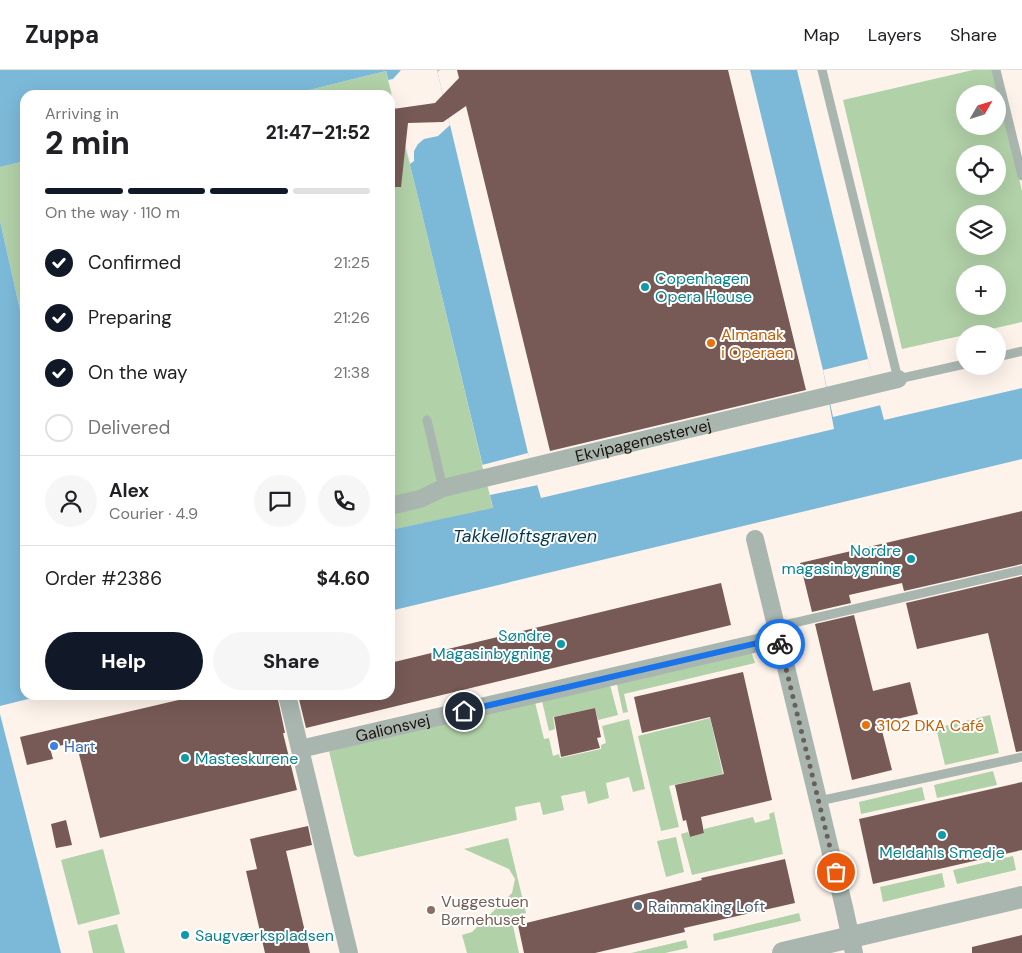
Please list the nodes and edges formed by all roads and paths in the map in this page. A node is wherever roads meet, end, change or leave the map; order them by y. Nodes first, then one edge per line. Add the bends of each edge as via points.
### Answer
1 (822, 70) edge
2 (996, 70) edge
3 (1022, 176) edge
4 (1022, 351) edge
5 (1006, 355) edge
6 (956, 366) edge
7 (893, 380) junction
8 (427, 420) dead end
9 (443, 488) junction
10 (395, 505) edge
11 (755, 538) dead end
12 (1022, 570) edge
13 (777, 632) junction
14 (288, 700) edge
15 (300, 749) junction
16 (1022, 757) edge
17 (819, 801) junction
18 (1022, 897) edge
19 (852, 945) edge
20 (349, 953) edge
21 (783, 953) edge

1 - 7 lane
2 - 3 lane
4 - 5 lane
6 - 7 lane, Ekvipagemestervej
7 - 9 street, Ekvipagemestervej
8 - 9 lane
9 - 10 street, Ekvipagemestervej via 420,499
11 - 13 street
12 - 13 lane
13 - 15 street, Galionsvej
13 - 17 street
14 - 15 street
15 - 20 street
16 - 17 lane
17 - 19 street
18 - 19 street
19 - 21 street

